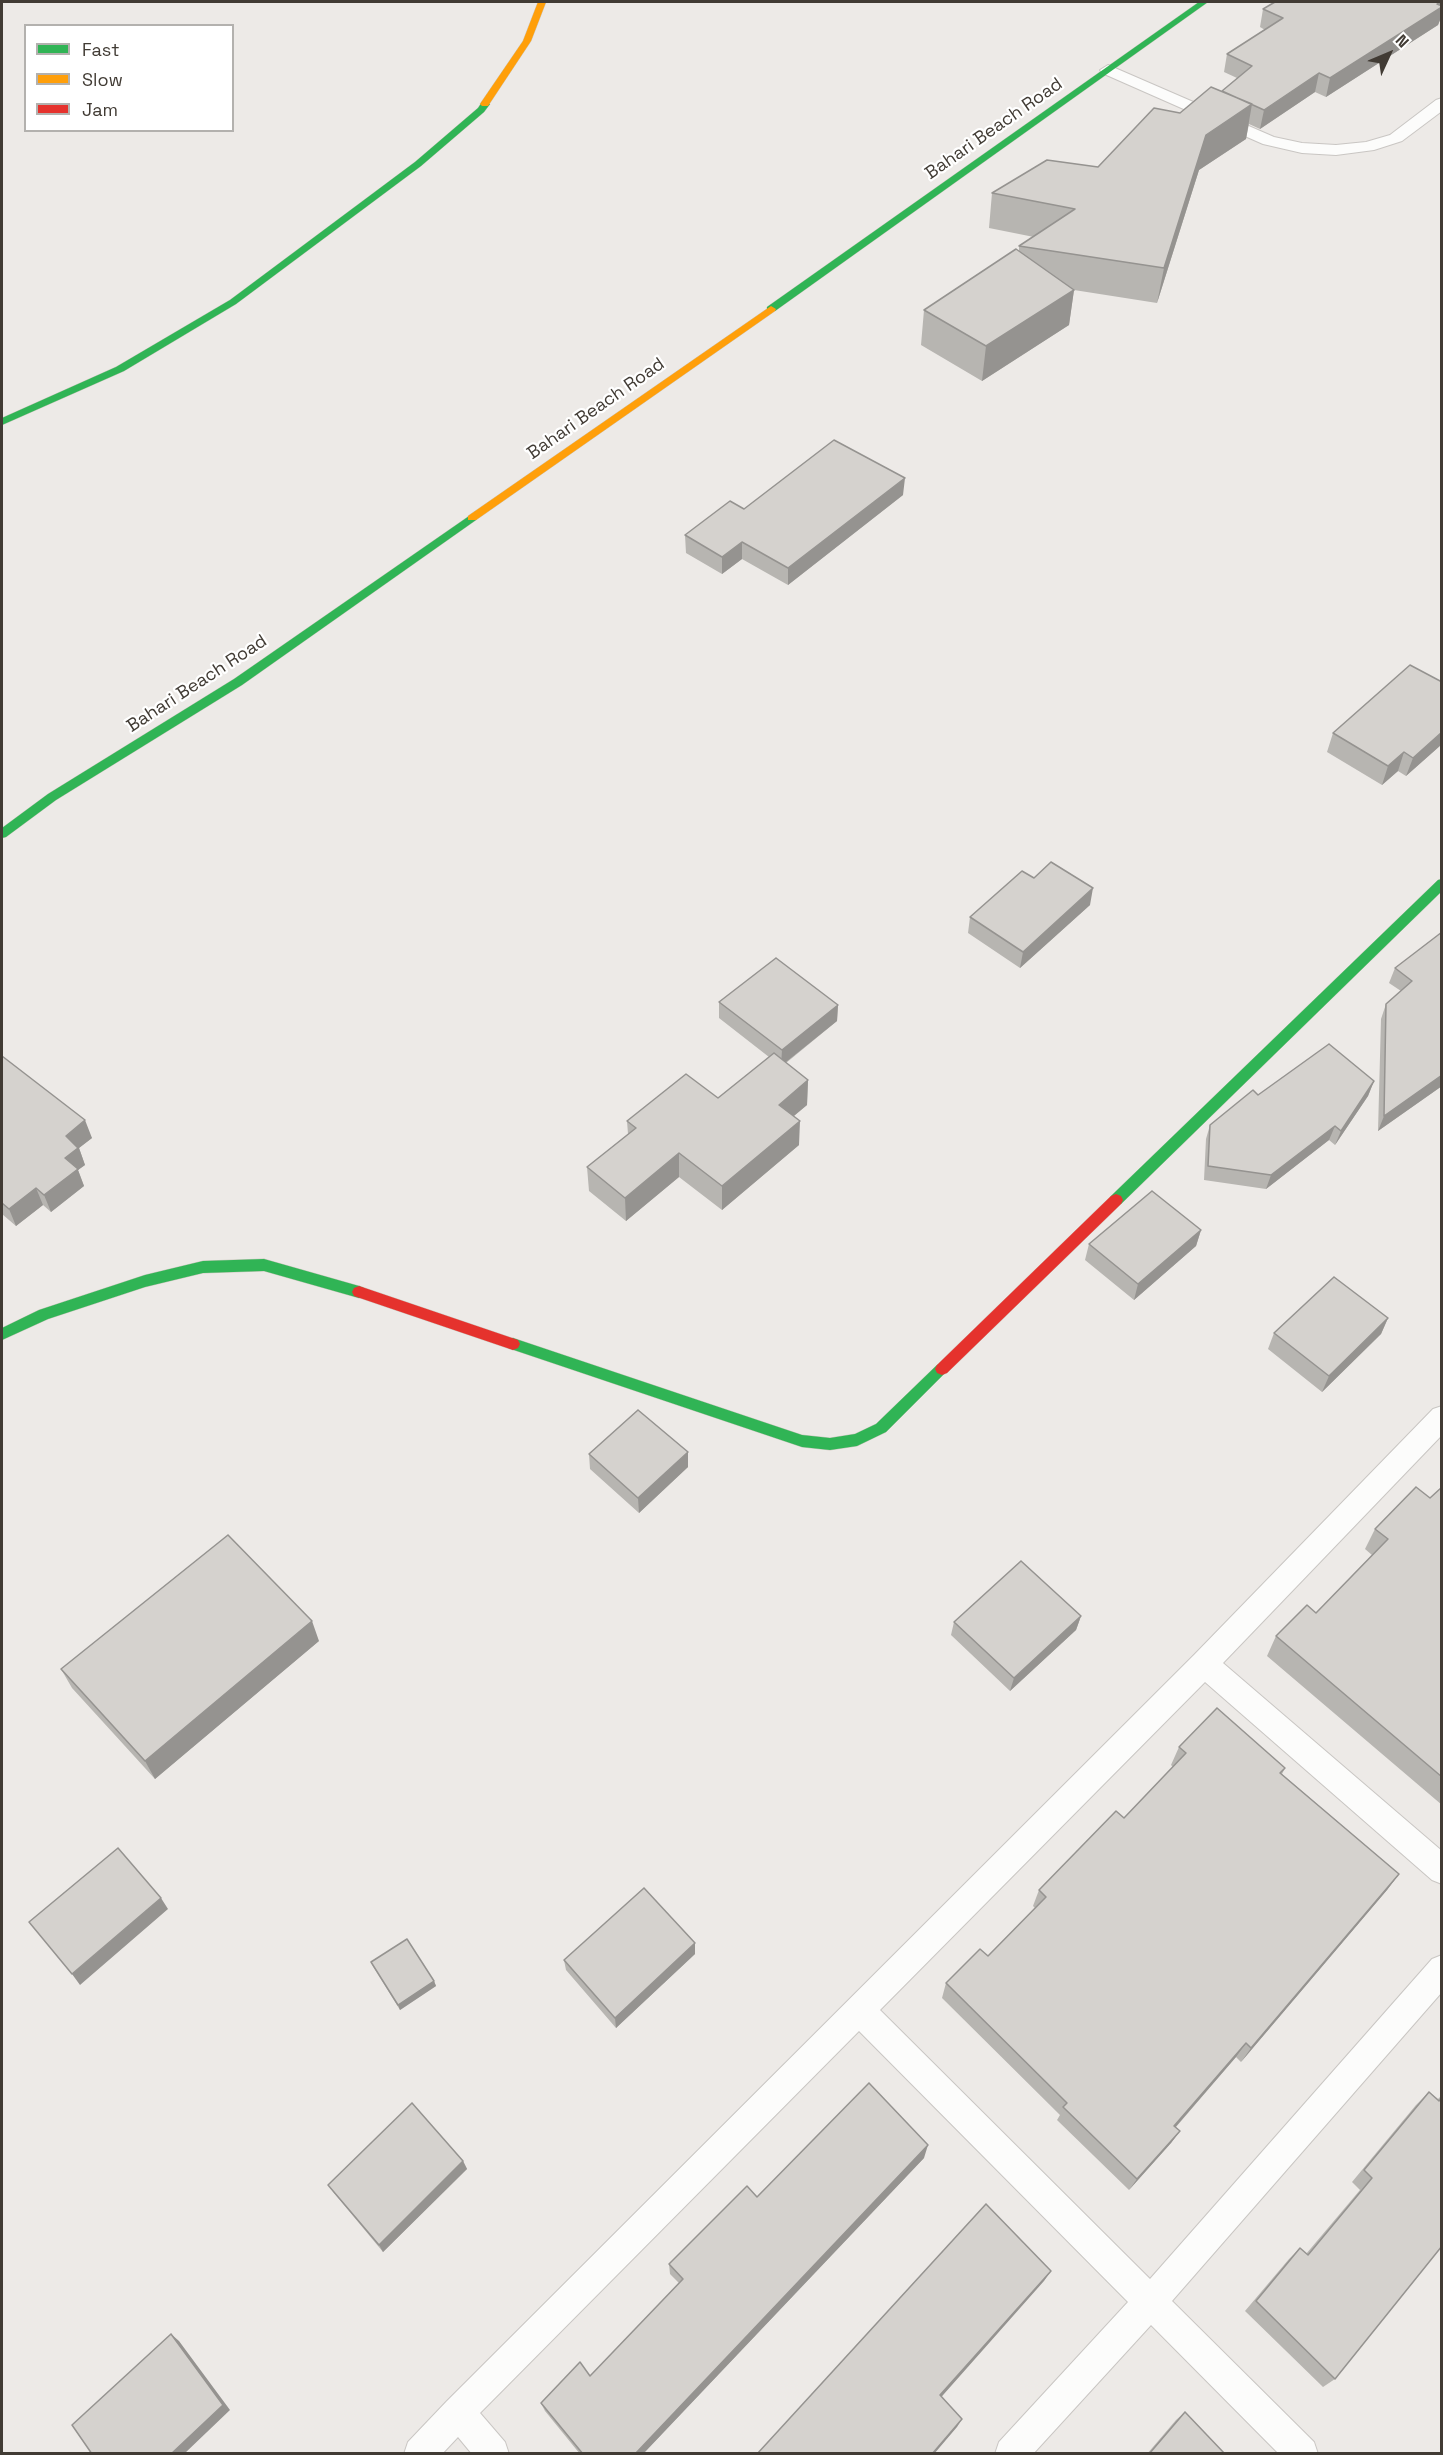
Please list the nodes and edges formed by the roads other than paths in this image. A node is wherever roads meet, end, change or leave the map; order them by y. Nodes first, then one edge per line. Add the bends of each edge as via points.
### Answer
1 (542, 2) edge
2 (1204, 2) edge
3 (1108, 70) junction
4 (1442, 102) edge
5 (2, 422) edge
6 (2, 834) edge
7 (1442, 883) edge
8 (2, 1334) edge
9 (1442, 1417) edge
10 (1204, 1664) junction
11 (1442, 1870) edge
12 (1442, 1969) edge
13 (858, 2009) junction
14 (1151, 2301) junction
15 (458, 2412) junction
16 (420, 2454) edge
17 (493, 2454) edge
18 (1011, 2454) edge
19 (1302, 2454) edge

1 - 5 street via 526,41 481,110 418,164 233,302 120,369
2 - 3 street, Bahari Beach Road
3 - 4 lane via 1269,141 1302,148 1368,147 1396,138
3 - 6 street, Bahari Beach Road via 238,682 52,796
7 - 8 street via 881,1428 857,1440 830,1444 802,1441 322,1280 264,1265 203,1267 145,1281 44,1314
9 - 10 lane
10 - 11 lane
10 - 13 lane
12 - 14 lane
13 - 14 lane
13 - 15 lane
14 - 18 lane
14 - 19 lane
15 - 16 lane
15 - 17 lane

